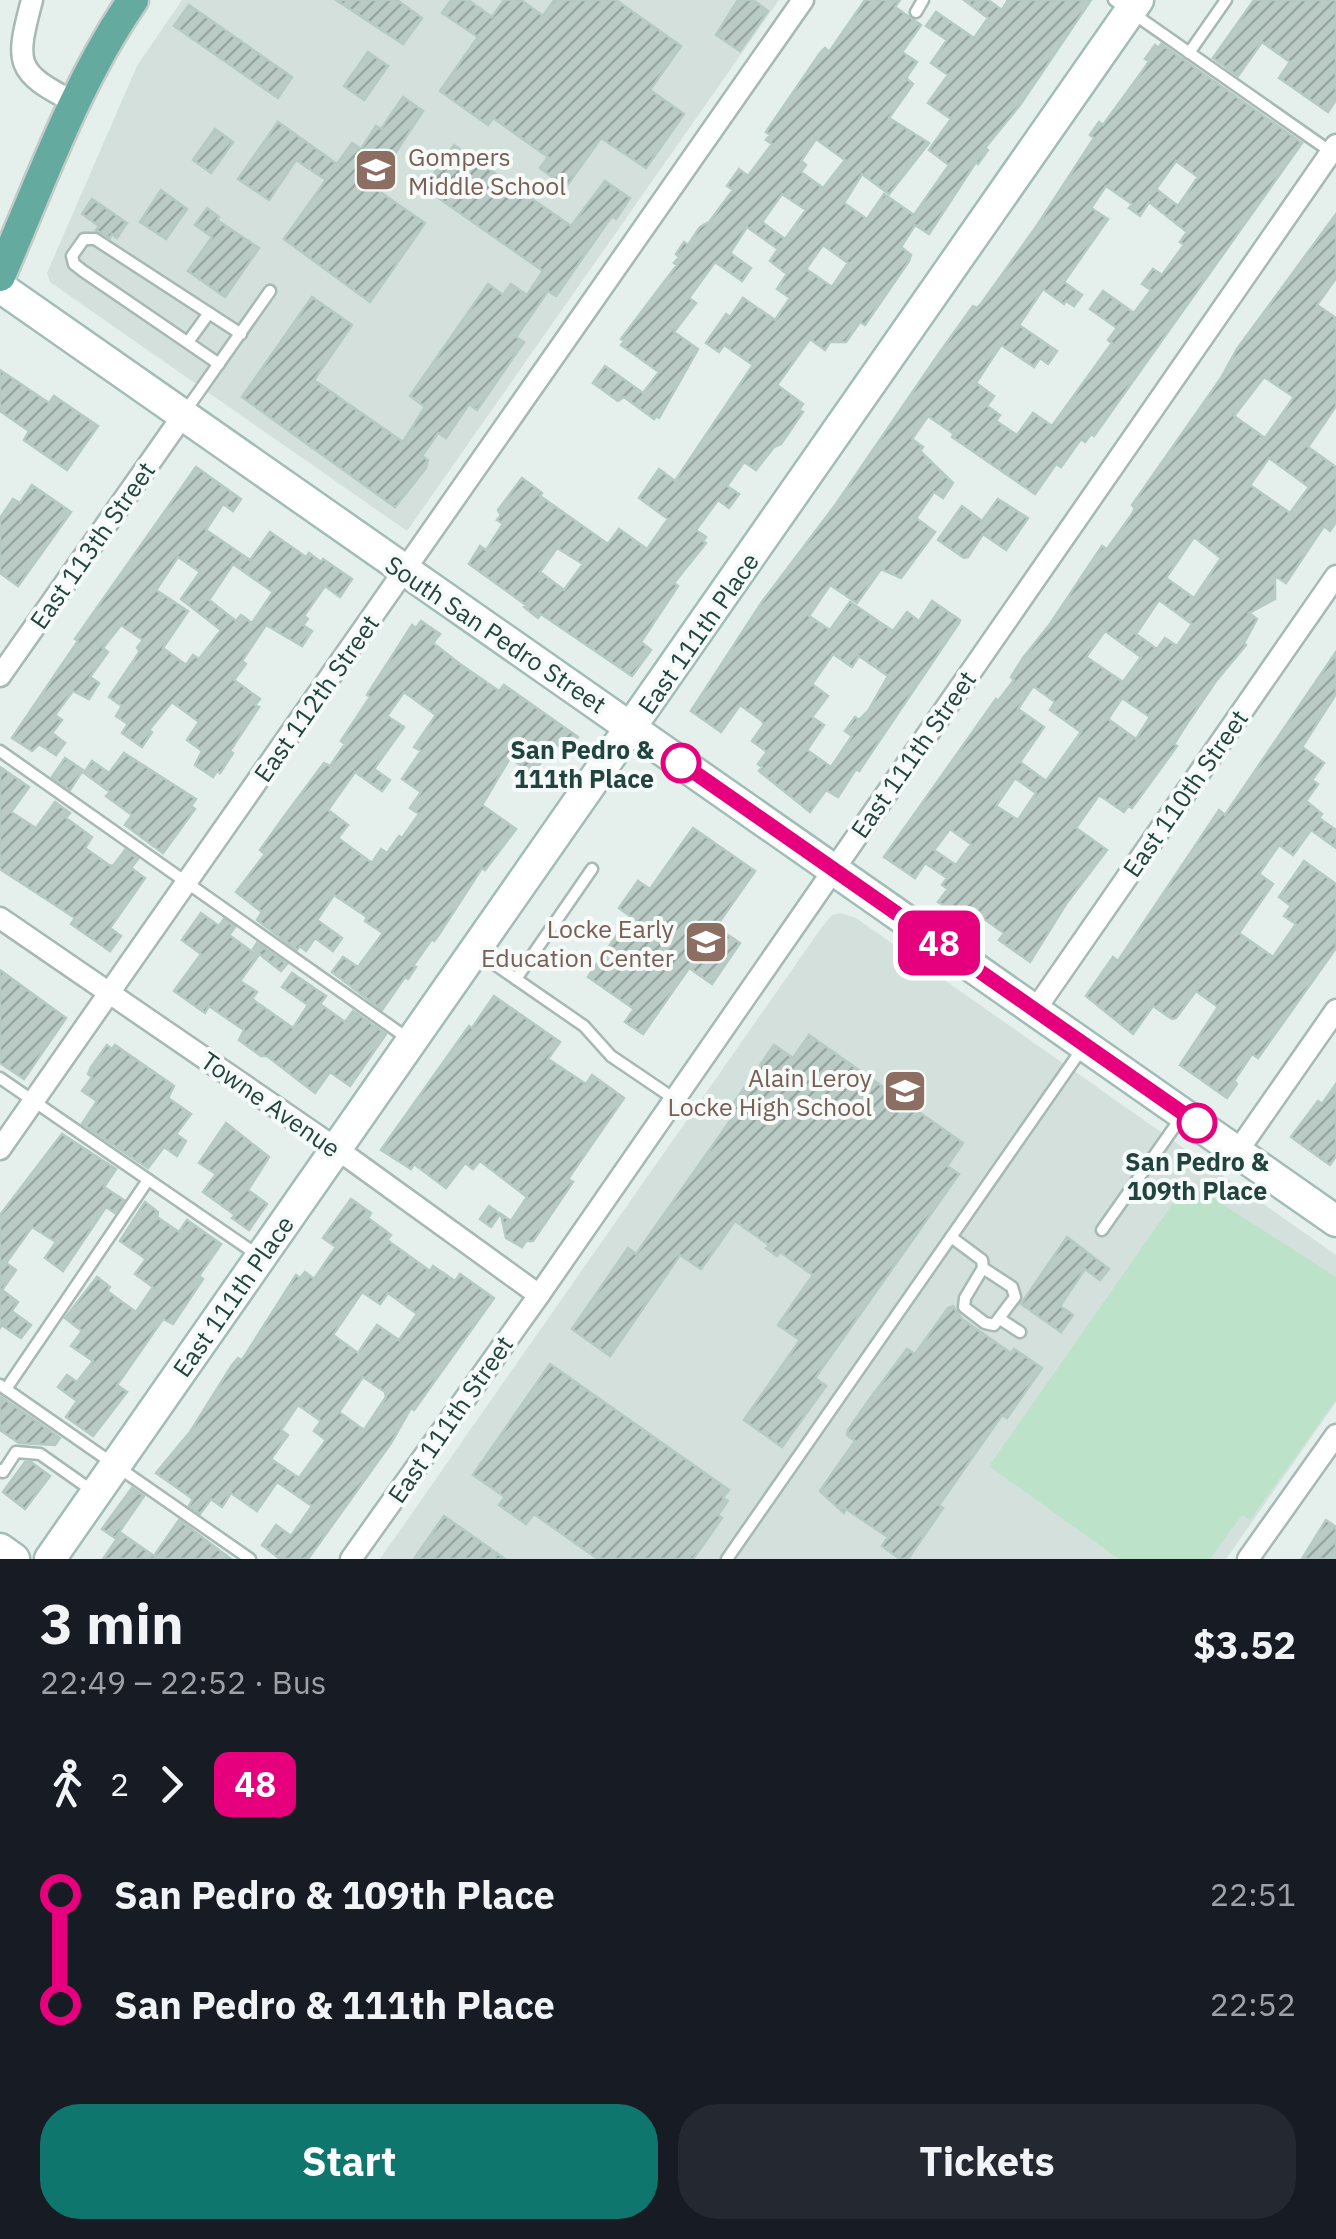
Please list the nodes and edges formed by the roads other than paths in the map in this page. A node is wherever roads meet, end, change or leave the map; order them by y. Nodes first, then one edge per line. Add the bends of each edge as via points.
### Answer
1 (32, 0) edge
2 (133, 0) edge
3 (803, 0) edge
4 (923, 0) edge
5 (1226, 0) edge
6 (1127, 4) edge
7 (916, 12) dead end
8 (1189, 53) junction
9 (74, 102) junction
10 (1334, 151) edge
11 (0, 276) edge
12 (0, 287) edge
13 (270, 292) dead end
14 (209, 312) junction
15 (241, 334) junction
16 (188, 342) junction
17 (219, 364) junction
18 (184, 414) junction
19 (404, 571) junction
20 (1336, 576) edge
21 (0, 676) edge
22 (632, 727) junction
23 (0, 751) edge
24 (834, 868) junction
25 (592, 869) dead end
26 (187, 884) junction
27 (0, 918) edge
28 (475, 950) junction
29 (516, 979) junction
30 (111, 994) junction
31 (1034, 1010) junction
32 (1336, 1010) edge
33 (411, 1041) junction
34 (1084, 1045) junction
35 (0, 1078) edge
36 (673, 1098) junction
37 (34, 1102) junction
38 (1183, 1114) junction
39 (0, 1149) edge
40 (337, 1149) junction
41 (1237, 1152) junction
42 (148, 1180) junction
43 (1336, 1221) edge
44 (1102, 1230) dead end
45 (951, 1237) junction
46 (260, 1257) junction
47 (984, 1268) junction
48 (538, 1295) junction
49 (1000, 1319) junction
50 (1020, 1332) dead end
51 (3, 1387) edge
52 (1336, 1435) edge
53 (116, 1464) junction
54 (0, 1470) edge
55 (95, 1493) junction
56 (0, 1549) edge
57 (14, 1559) edge
58 (50, 1559) edge
59 (250, 1559) edge
60 (351, 1559) edge
61 (726, 1559) edge
62 (1248, 1559) edge

1 - 9 street via 22,50 26,72
2 - 9 main road
3 - 19 street, East 112th Street
4 - 7 lane
5 - 8 lane
6 - 8 lane
6 - 22 street, East 111th Place
8 - 10 lane
9 - 11 main road
10 - 24 street, East 111th Street
12 - 18 street, South San Pedro Street
13 - 15 lane
14 - 15 lane
14 - 16 lane
14 - 16 lane via 95,239 84,239 72,256 83,271
15 - 17 lane
16 - 17 lane
17 - 18 lane
18 - 19 street, South San Pedro Street
18 - 21 street, East 113th Street
19 - 22 street, South San Pedro Street
19 - 26 street, East 112th Street
20 - 31 street, East 110th Street
22 - 24 street, South San Pedro Street
22 - 28 street, East 111th Place
23 - 26 lane
24 - 31 street, South San Pedro Street
24 - 36 street, East 111th Street
25 - 29 lane
26 - 30 street, East 112th Street
26 - 33 lane
27 - 30 street, Towne Avenue
28 - 29 lane
28 - 33 street, East 111th Place
29 - 36 lane
30 - 37 street, East 112th Street
30 - 40 street, Towne Avenue
31 - 34 street, South San Pedro Street
32 - 41 street
33 - 40 street, East 111th Place
34 - 38 street, South San Pedro Street
34 - 45 lane
35 - 37 lane
36 - 48 street, East 111th Street
37 - 39 street, East 112th Street
37 - 42 lane
38 - 41 street, South San Pedro Street
38 - 44 lane
40 - 46 street, East 111th Place
40 - 48 street, Towne Avenue
41 - 43 street, South San Pedro Street
42 - 46 lane
42 - 51 lane
45 - 47 lane
45 - 61 lane
46 - 53 street, East 111th Place
47 - 49 lane via 1014,1292
47 - 49 lane via 964,1308 991,1325
48 - 60 street, East 111th Street
49 - 50 lane
51 - 53 lane
52 - 62 street
53 - 55 street, East 111th Place
53 - 59 lane
54 - 55 lane via 16,1452 40,1454
55 - 58 street, East 111th Place
56 - 57 street

